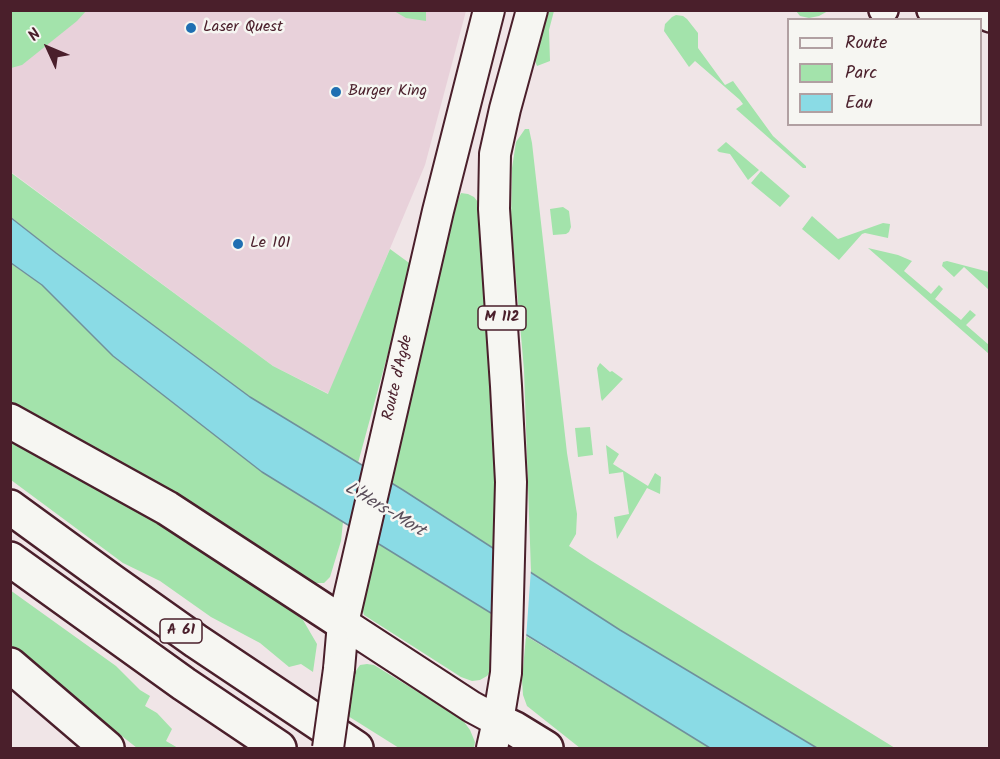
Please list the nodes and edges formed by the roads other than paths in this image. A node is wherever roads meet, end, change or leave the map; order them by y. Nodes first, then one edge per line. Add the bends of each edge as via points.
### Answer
1 (489, 10) edge
2 (532, 10) edge
3 (931, 10) edge
4 (972, 10) edge
5 (949, 18) edge
6 (990, 18) edge
7 (10, 421) edge
8 (10, 507) edge
9 (10, 559) edge
10 (343, 623) junction
11 (10, 665) edge
12 (495, 735) edge
13 (107, 748) edge
14 (279, 748) edge
15 (328, 748) edge
16 (356, 748) edge
17 (546, 748) edge

1 - 10 main road, Route d'Agde via 438,211
2 - 12 main road, M 112 via 495,154 494,209 512,482 506,673
3 - 5 street
4 - 6 street
7 - 10 highway via 167,508
8 - 16 highway, A 61 via 196,641
9 - 14 highway, A 61
10 - 12 main road via 472,707
10 - 15 main road, Route d'Agde, bridge
11 - 13 highway
12 - 17 highway via 514,729

